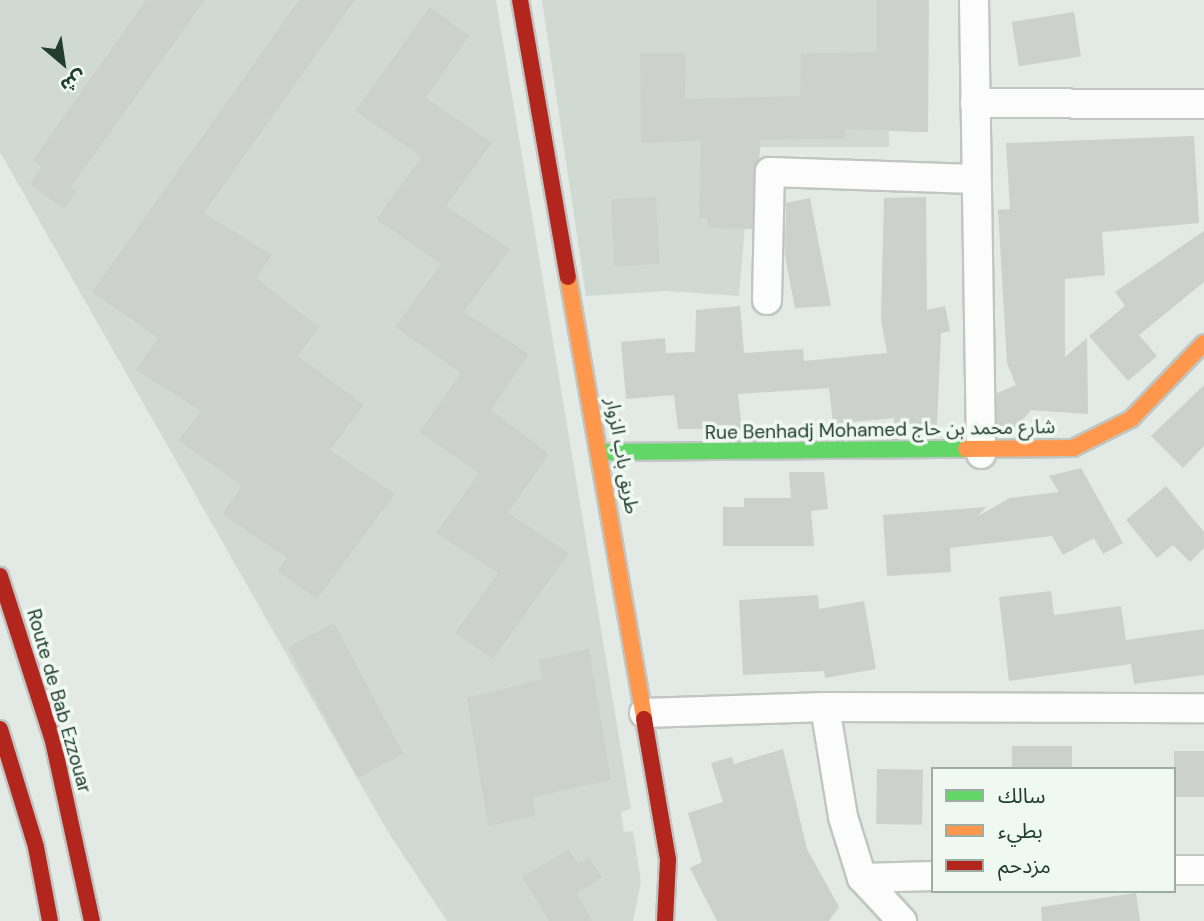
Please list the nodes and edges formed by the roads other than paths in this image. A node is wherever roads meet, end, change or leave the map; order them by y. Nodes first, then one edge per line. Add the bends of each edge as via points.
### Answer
1 (520, 0) edge
2 (974, 0) edge
3 (975, 103) junction
4 (1204, 104) edge
5 (974, 179) junction
6 (767, 300) dead end
7 (1204, 343) edge
8 (601, 452) junction
9 (981, 454) junction
10 (0, 576) edge
11 (30, 668) junction
12 (14, 680) dead end
13 (825, 707) junction
14 (1204, 708) edge
15 (644, 713) junction
16 (1, 730) edge
17 (53, 741) junction
18 (1176, 870) edge
19 (1204, 870) edge
20 (931, 876) edge
21 (862, 878) junction
22 (50, 921) edge
23 (92, 921) edge
24 (665, 921) edge
25 (902, 921) edge

1 - 8 street, طريق باب الزوار
2 - 3 street
3 - 4 street
3 - 5 street
5 - 6 street via 770,172
5 - 9 street
7 - 9 street, Rue Benhadj Mohamed شارع محمد بن حاج via 1130,419 1073,449
8 - 9 street, Rue Benhadj Mohamed شارع محمد بن حاج
8 - 15 street, طريق باب الزوار
10 - 11 street, Route de Bab Ezzouar
11 - 12 street
11 - 17 street, Route de Bab Ezzouar
13 - 14 street
13 - 15 street
13 - 21 street via 844,817
15 - 24 street, طريق باب الزوار via 668,860
16 - 17 street via 28,730
16 - 22 street via 36,847
17 - 23 street, Route de Bab Ezzouar
18 - 19 street
20 - 21 street
21 - 25 street

